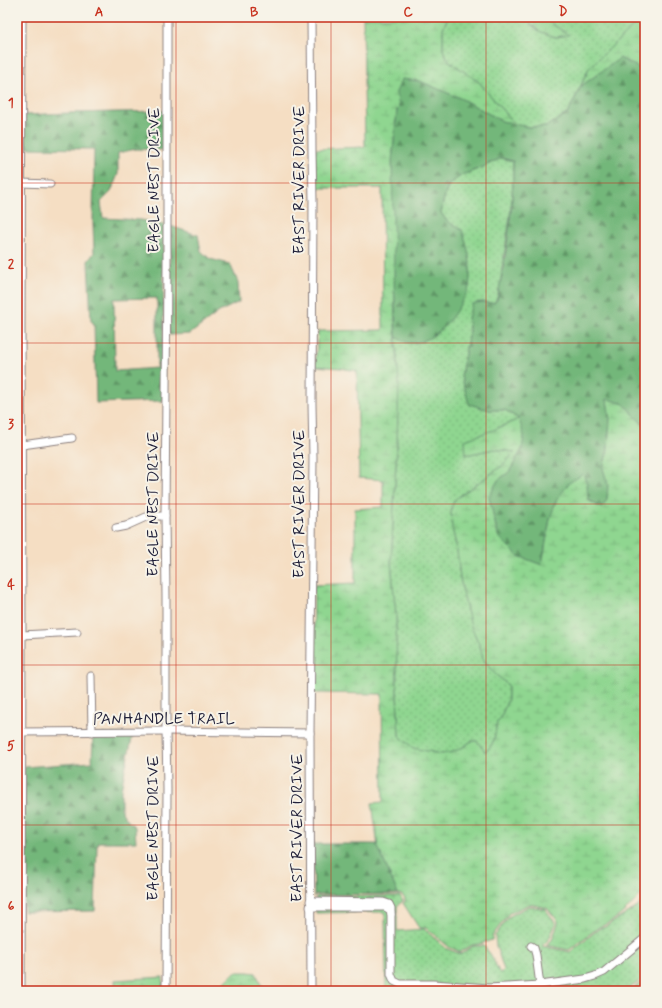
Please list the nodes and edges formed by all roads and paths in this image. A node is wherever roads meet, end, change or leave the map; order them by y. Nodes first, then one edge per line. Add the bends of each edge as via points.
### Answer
1 (22, 17) edge
2 (167, 17) edge
3 (311, 17) edge
4 (19, 42) edge
5 (19, 126) edge
6 (21, 183) junction
7 (50, 184) dead end
8 (19, 280) edge
9 (72, 438) dead end
10 (22, 445) junction
11 (165, 516) junction
12 (116, 528) dead end
13 (77, 632) dead end
14 (22, 635) junction
15 (91, 676) dead end
16 (166, 731) junction
17 (19, 732) edge
18 (92, 732) junction
19 (310, 733) junction
20 (310, 904) junction
21 (19, 933) edge
22 (645, 938) edge
23 (531, 946) dead end
24 (540, 985) junction
25 (521, 989) edge
26 (21, 991) edge
27 (166, 991) edge
28 (311, 991) edge

1 - 4 street
2 - 11 street, EAGLE NEST DRIVE
3 - 19 street, EAST RIVER DRIVE via 313,458
4 - 5 street
5 - 6 street
6 - 7 street
6 - 8 street
8 - 10 street
9 - 10 street
10 - 14 street
11 - 12 street via 146,517
11 - 16 street, EAGLE NEST DRIVE
13 - 14 street
14 - 17 street
15 - 18 street
16 - 18 street, PANHANDLE TRAIL
16 - 19 street, PANHANDLE TRAIL
16 - 27 street, EAGLE NEST DRIVE
17 - 18 street, PANHANDLE TRAIL
17 - 21 street
19 - 20 street, EAST RIVER DRIVE
20 - 25 street via 385,902 390,905 391,974 397,983
20 - 28 street, EAST RIVER DRIVE
21 - 26 street
22 - 24 street via 604,972 585,979
23 - 24 street via 536,955
24 - 25 street

